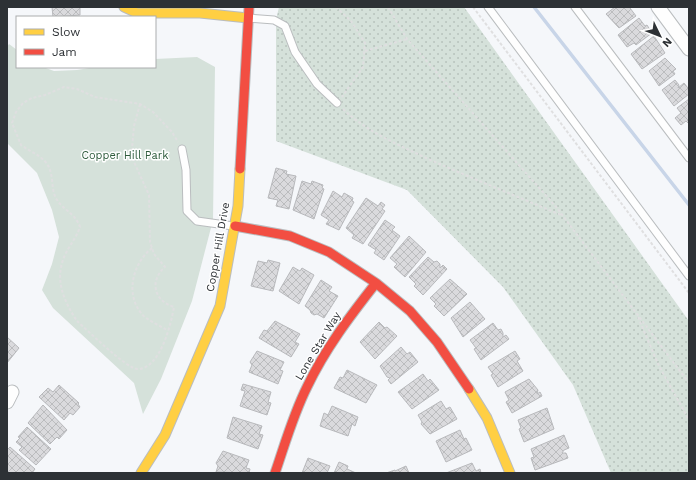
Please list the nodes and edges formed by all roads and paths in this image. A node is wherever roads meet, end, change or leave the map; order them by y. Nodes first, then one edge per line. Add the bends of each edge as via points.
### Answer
1 (124, 7) edge
2 (249, 7) edge
3 (336, 7) edge
4 (388, 7) edge
5 (473, 7) edge
6 (488, 7) edge
7 (575, 7) edge
8 (658, 7) edge
9 (248, 18) junction
10 (407, 40) junction
11 (689, 49) edge
12 (365, 51) junction
13 (337, 103) junction
14 (140, 104) junction
15 (182, 149) joint
16 (689, 158) edge
17 (562, 215) junction
18 (235, 226) junction
19 (152, 248) junction
20 (689, 276) edge
21 (376, 283) junction
22 (689, 293) edge
23 (636, 312) junction
24 (167, 330) junction
25 (689, 383) edge
26 (689, 420) edge
27 (141, 473) edge
28 (275, 473) edge
29 (510, 473) edge

1 - 9 street via 137,13
2 - 9 street, Copper Hill Drive
3 - 12 path via 351,22 365,43
4 - 10 path
5 - 22 path
6 - 20 lane
7 - 16 lane
8 - 11 street
9 - 13 lane via 274,20 285,26 295,52 318,84
9 - 18 street, Copper Hill Drive
10 - 12 path
10 - 17 path
12 - 13 path via 363,67
13 - 17 path via 358,123 387,140
14 - 15 path via 153,112 172,132
14 - 19 path via 134,126 132,149 134,162 150,195
14 - 24 path via 95,97 77,89 64,87 23,103 12,123 21,145 46,161 51,171 55,196 72,213 80,227 62,262 60,288 77,321 126,364 137,369 148,366 155,360
15 - 18 lane via 186,170 187,211 197,222
17 - 23 path
18 - 21 street via 290,236 310,243 329,252
18 - 27 street, Copper Hill Drive via 220,306 165,435
19 - 24 path via 165,267 156,278 156,291 162,301 174,307
19 - 24 path via 135,269 132,297 141,314
21 - 28 street, Lone Star Way via 339,331 311,376
21 - 29 street via 410,311 460,374 487,418
23 - 25 path
23 - 26 path via 659,366

